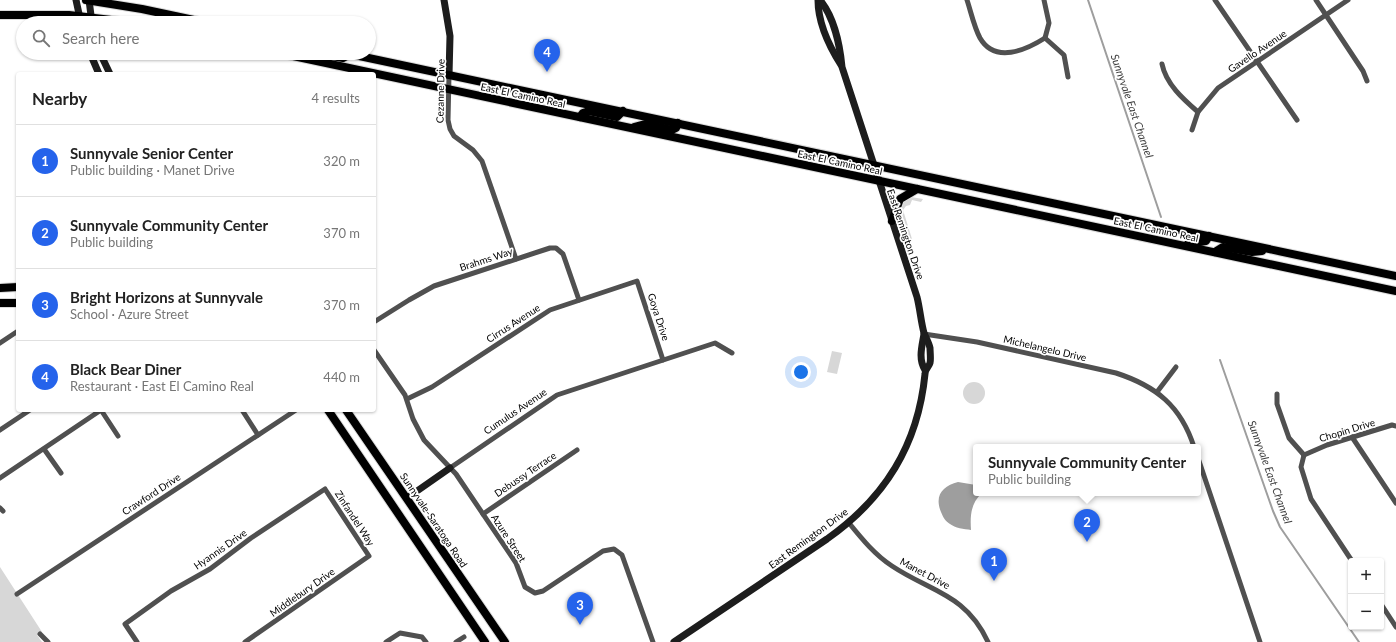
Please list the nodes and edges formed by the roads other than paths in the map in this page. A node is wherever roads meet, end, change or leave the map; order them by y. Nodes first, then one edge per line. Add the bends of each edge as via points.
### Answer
1 (76, 0) edge
2 (88, 0) edge
3 (444, 0) edge
4 (819, 0) edge
5 (967, 0) edge
6 (1044, 0) edge
7 (1215, 0) edge
8 (1316, 0) edge
9 (1348, 0) edge
10 (1326, 14) junction
11 (0, 15) edge
12 (51, 16) edge
13 (79, 16) edge
14 (91, 16) edge
15 (175, 16) edge
16 (1045, 38) junction
17 (93, 60) edge
18 (103, 60) edge
19 (323, 60) edge
20 (376, 60) edge
21 (1257, 62) junction
22 (1162, 64) dead end
23 (98, 72) edge
24 (109, 72) edge
25 (375, 72) edge
26 (376, 72) edge
27 (449, 75) junction
28 (1068, 77) dead end
29 (1367, 81) dead end
30 (449, 89) junction
31 (623, 112) junction
32 (1198, 112) junction
33 (580, 117) junction
34 (1297, 120) dead end
35 (678, 124) junction
36 (631, 128) junction
37 (1192, 130) dead end
38 (873, 165) junction
39 (878, 180) junction
40 (917, 189) junction
41 (892, 221) junction
42 (1209, 236) junction
43 (1183, 245) junction
44 (1271, 250) junction
45 (1215, 252) junction
46 (516, 259) junction
47 (1396, 276) edge
48 (637, 281) joint
49 (16, 287) edge
50 (0, 288) edge
51 (1396, 291) edge
52 (579, 300) junction
53 (0, 303) edge
54 (16, 303) edge
55 (376, 321) edge
56 (16, 332) edge
57 (924, 334) junction
58 (0, 343) edge
59 (376, 353) edge
60 (732, 353) dead end
61 (663, 360) junction
62 (1176, 366) dead end
63 (1157, 392) junction
64 (1277, 394) dead end
65 (407, 399) junction
66 (27, 412) edge
67 (98, 412) edge
68 (102, 412) edge
69 (243, 412) edge
70 (293, 412) edge
71 (329, 412) edge
72 (347, 412) edge
73 (1396, 426) edge
74 (0, 430) edge
75 (258, 435) junction
76 (118, 436) dead end
77 (1352, 437) junction
78 (1193, 444) edge
79 (44, 449) junction
80 (577, 450) dead end
81 (1304, 455) junction
82 (1201, 467) edge
83 (450, 468) junction
84 (61, 473) dead end
85 (0, 478) edge
86 (325, 489) joint
87 (406, 498) junction
88 (1396, 502) edge
89 (483, 514) junction
90 (849, 523) junction
91 (369, 556) joint
92 (1350, 558) edge
93 (17, 594) dead end
94 (1384, 609) edge
95 (1396, 627) edge
96 (40, 634) dead end
97 (464, 636) dead end
98 (48, 642) edge
99 (137, 642) edge
100 (245, 642) edge
101 (386, 642) edge
102 (426, 642) edge
103 (456, 642) edge
104 (485, 642) edge
105 (505, 642) edge
106 (653, 642) edge
107 (674, 642) edge
108 (988, 642) edge
109 (1260, 642) edge

1 - 13 main road
2 - 14 main road
2 - 15 main road
3 - 27 main road, Cezanne Drive via 450,36
4 - 38 main road, East Remington Drive via 826,8 840,48 842,67
5 - 16 street via 980,38 992,50 1008,54 1029,48
6 - 16 street via 1049,23
7 - 21 street
8 - 10 street
9 - 10 street, Gavello Avenue
10 - 21 street, Gavello Avenue
10 - 29 street
11 - 12 main road
16 - 28 street via 1064,55
17 - 23 main road
18 - 24 main road
19 - 25 main road, East El Camino Real
20 - 27 main road, East El Camino Real
21 - 32 street, Gavello Avenue via 1218,88
21 - 34 street
22 - 32 street via 1164,72 1182,98
26 - 30 main road, East El Camino Real
27 - 30 street, Cezanne Drive
27 - 31 main road, East El Camino Real
30 - 33 main road, East El Camino Real
30 - 46 street, Cezanne Drive via 450,129 454,136 473,150 482,161
31 - 33 main road via 617,117 588,111
31 - 35 main road, East El Camino Real
32 - 37 street, Gavello Avenue
33 - 36 main road, East El Camino Real
35 - 36 main road via 672,130 645,124
35 - 38 main road, East El Camino Real
36 - 39 main road, East El Camino Real
38 - 39 main road, East Remington Drive
38 - 42 main road, East El Camino Real
39 - 40 main road, East El Camino Real
39 - 41 main road, East Remington Drive
40 - 41 main road via 900,199
40 - 43 main road, East El Camino Real
41 - 57 main road, East Remington Drive via 917,298
42 - 43 main road via 1206,241
42 - 44 main road, East El Camino Real
43 - 45 main road, East El Camino Real
44 - 45 main road via 1252,252 1223,247
44 - 47 main road, East El Camino Real
45 - 51 main road, East El Camino Real
46 - 52 street, Brahms Way via 556,248 563,254
46 - 55 street, Brahms Way via 434,286
48 - 52 street, Cirrus Avenue
48 - 61 street, Goya Drive
49 - 50 main road
52 - 65 street, Cirrus Avenue via 536,317 432,387
53 - 54 main road
56 - 58 street
57 - 63 street, Michelangelo Drive via 977,342 1116,373 1135,379
57 - 90 main road, East Remington Drive via 921,364 925,370 917,418 902,456 880,490
59 - 65 street, Azure Street
60 - 61 street, Cumulus Avenue via 715,343
61 - 83 street, Cumulus Avenue via 557,395
62 - 63 street
63 - 78 street, Michelangelo Drive via 1170,403 1181,418
64 - 81 street via 1277,404 1289,438
65 - 83 street, Azure Street via 413,419 424,440
66 - 74 street
67 - 79 street
68 - 76 street
69 - 75 street
70 - 75 street, Crawford Drive
71 - 104 main road
72 - 87 main road, Sunnyvale-Saratoga Road
73 - 77 street, Chopin Drive
75 - 93 street, Crawford Drive
77 - 81 street, Chopin Drive
77 - 88 street
79 - 84 street
79 - 85 street
80 - 89 street, Debussy Terrace
81 - 92 street via 1300,467 1311,499
82 - 109 street
83 - 87 main road, Cumulus Avenue
83 - 89 street, Azure Street
86 - 91 street, Zinfandel Way
86 - 99 street, Hyannis Drive via 125,624
87 - 105 main road, Sunnyvale-Saratoga Road
89 - 106 street, Azure Street via 516,563 525,587 535,593 543,591 603,551 619,551
90 - 107 main road, East Remington Drive
90 - 108 street, Manet Drive via 883,560 956,601 976,622
91 - 100 street, Middlebury Drive
94 - 95 street
96 - 98 street
97 - 103 street
101 - 102 street via 400,633 422,636

